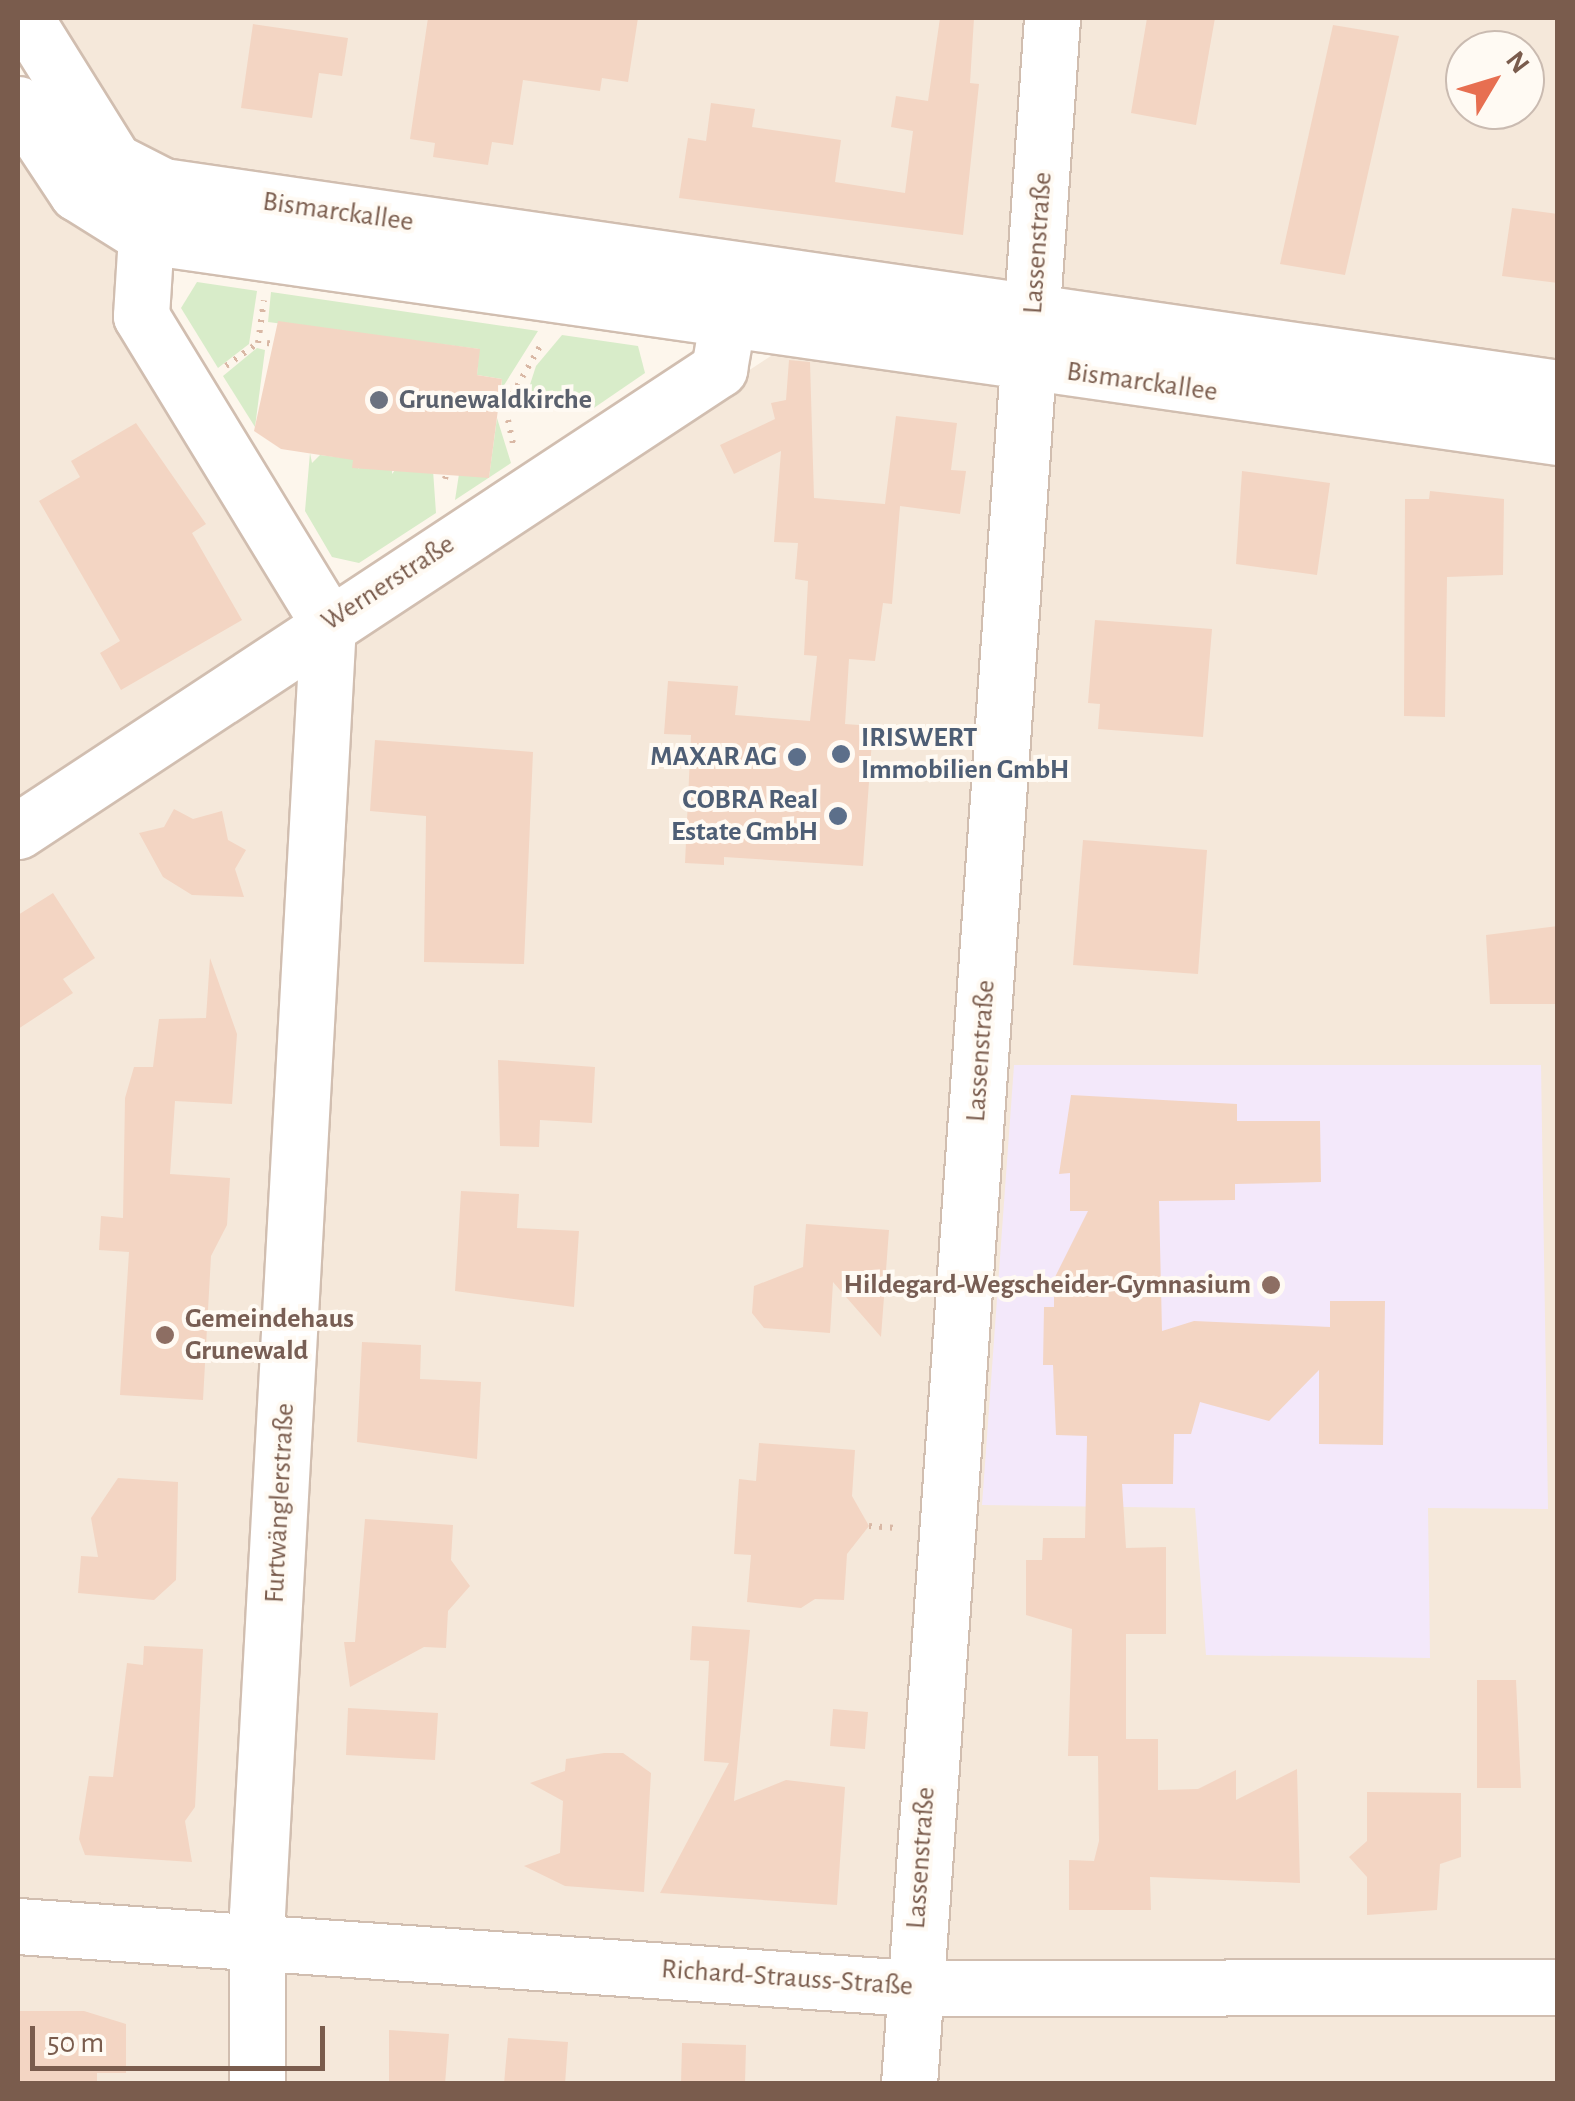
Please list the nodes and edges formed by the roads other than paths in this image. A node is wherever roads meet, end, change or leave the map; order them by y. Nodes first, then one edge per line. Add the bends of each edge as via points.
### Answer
1 (25, 18) edge
2 (1052, 18) edge
3 (37, 120) edge
4 (146, 236) junction
5 (732, 294) junction
6 (1034, 312) junction
7 (1030, 366) junction
8 (1558, 388) edge
9 (1396, 390) junction
10 (1558, 437) edge
11 (328, 622) junction
12 (18, 831) edge
13 (18, 1926) edge
14 (256, 1941) junction
15 (1558, 1986) edge
16 (912, 1988) junction
17 (257, 2084) edge
18 (908, 2084) edge

1 - 3 street, Bismarckallee
2 - 6 street, Lassenstraße
3 - 4 street, Bismarckallee via 77,193
3 - 5 street, Bismarckallee via 163,186
4 - 5 street, Bismarckallee
4 - 11 street via 141,316
5 - 6 street, Bismarckallee
5 - 7 street, Bismarckallee
5 - 11 street, Wernerstraße via 719,369
6 - 7 street, Lassenstraße
6 - 9 street, Bismarckallee
7 - 9 street, Bismarckallee
7 - 16 street, Lassenstraße
8 - 9 street, Bismarckallee
9 - 10 street, Bismarckallee
11 - 12 street, Wernerstraße
11 - 14 street, Furtwänglerstraße
13 - 14 street, Richard-Strauss-Straße
14 - 16 street, Richard-Strauss-Straße
14 - 17 street, Furtwänglerstraße
15 - 16 street, Richard-Strauss-Straße
16 - 18 street, Lassenstraße

